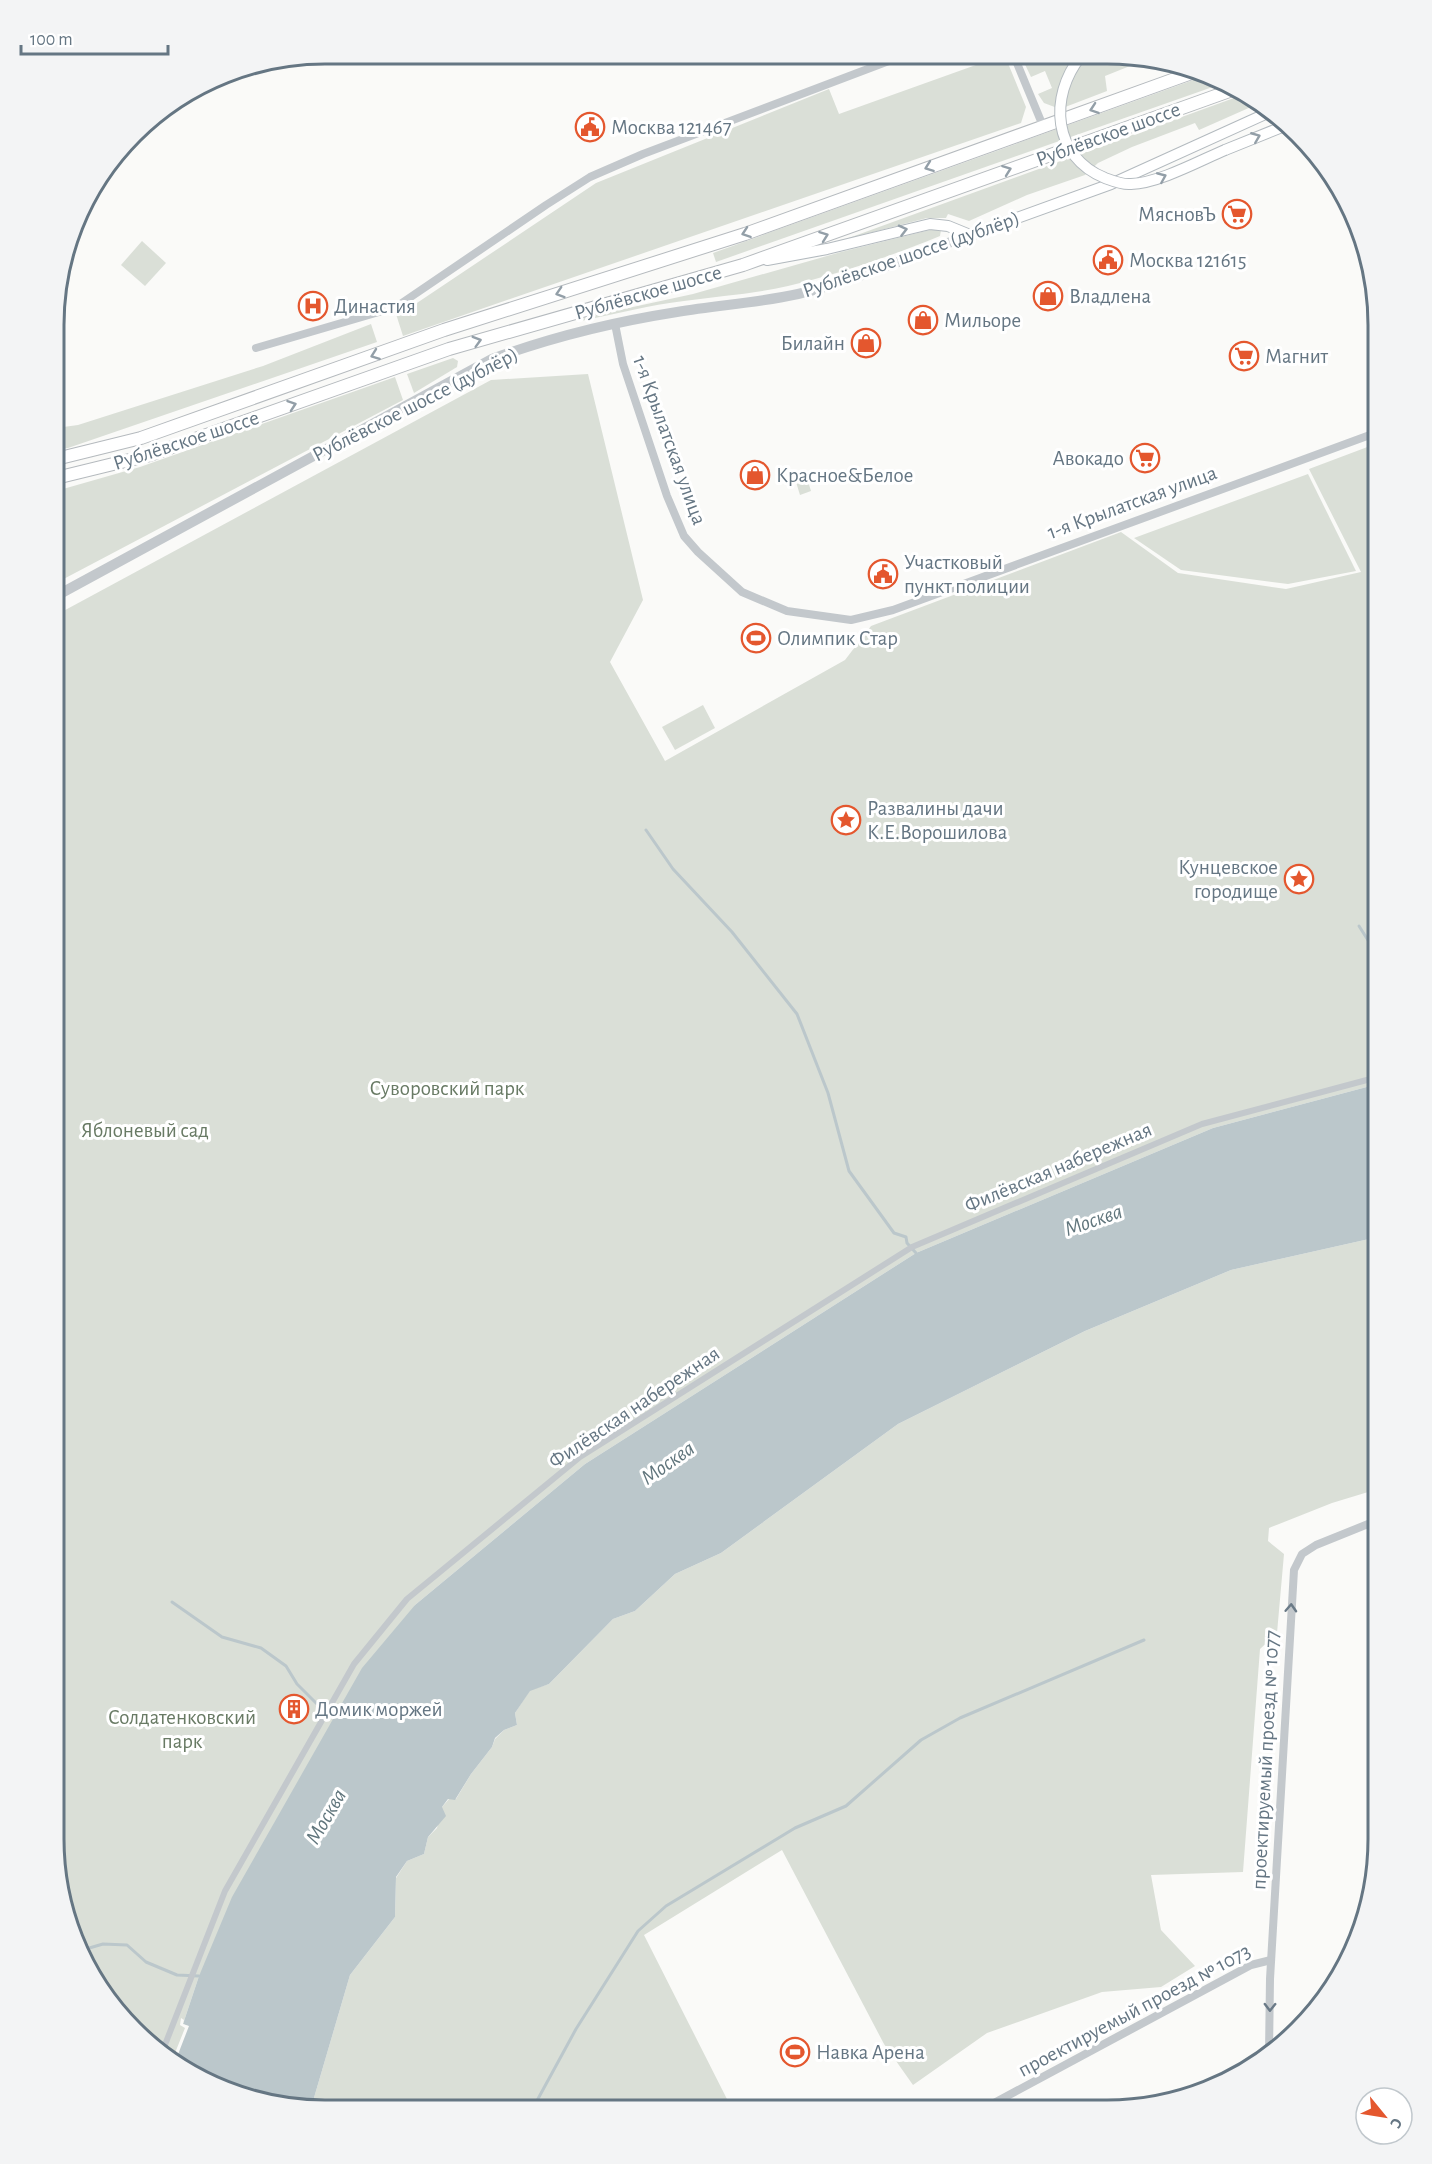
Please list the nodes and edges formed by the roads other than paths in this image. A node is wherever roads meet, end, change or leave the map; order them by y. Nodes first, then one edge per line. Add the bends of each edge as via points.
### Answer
1 (873, 64) edge
2 (1017, 64) edge
3 (1074, 64) edge
4 (1184, 76) edge
5 (1225, 93) edge
6 (1262, 115) edge
7 (1043, 126) junction
8 (1278, 129) edge
9 (970, 235) junction
10 (743, 265) junction
11 (615, 324) junction
12 (256, 348) dead end
13 (1368, 436) edge
14 (64, 457) edge
15 (64, 476) edge
16 (64, 593) edge
17 (1368, 1080) edge
18 (1368, 1523) edge
19 (1271, 1960) junction
20 (1269, 2043) edge
21 (165, 2045) edge
22 (1000, 2100) edge

1 - 12 street via 590,177 396,307
2 - 7 street
3 -> 8 main road, bridge via 1062,88 1061,125 1078,162 1114,181 1152,181
4 -> 7 main road, Рублёвское шоссе
10 -> 5 main road, Рублёвское шоссе
6 - 9 main road, Рублёвское шоссе (дублёр) via 1111,184
7 -> 14 main road, Рублёвское шоссе via 746,234 444,330 141,438
10 -> 9 main road via 930,224
9 - 11 street, Рублёвское шоссе (дублёр) via 819,289
15 -> 10 main road, Рублёвское шоссе via 150,455 448,350
11 - 13 street, 1-я Крылатская улица via 623,364 684,536 742,592 787,611 819,616 850,620 893,610
11 - 16 street, Рублёвское шоссе (дублёр) via 546,340 492,359
17 - 21 street, Филёвская набережная via 1202,1124 912,1247 580,1457 407,1599 354,1664 225,1891
19 -> 18 street, проектируемый проезд № 1077 via 1294,1570 1302,1554
19 -> 20 street, проектируемый проезд № 1077
19 - 22 street, проектируемый проезд № 1073 via 1251,1965

